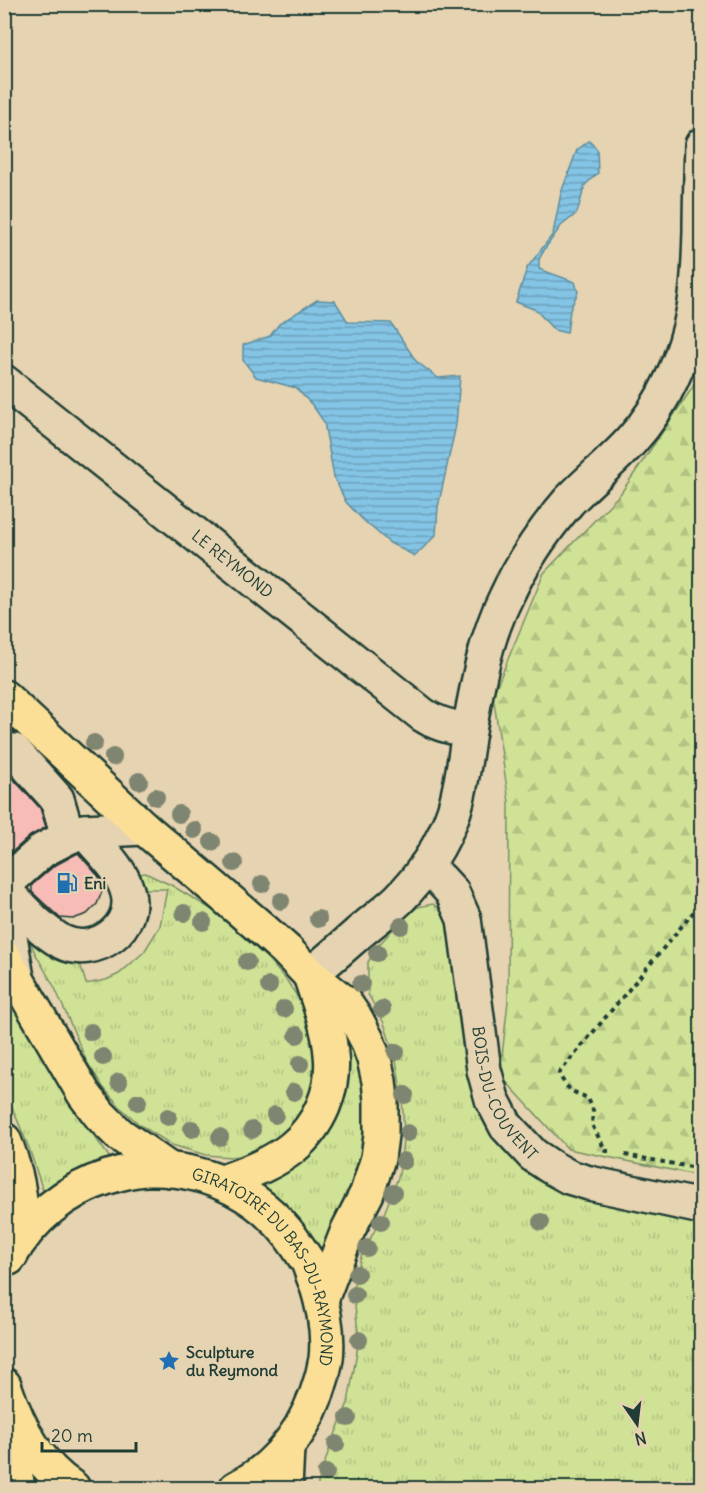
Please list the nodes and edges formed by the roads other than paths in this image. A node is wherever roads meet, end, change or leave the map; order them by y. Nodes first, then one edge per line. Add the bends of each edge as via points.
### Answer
1 (702, 145) edge
2 (4, 382) edge
3 (4, 697) edge
4 (469, 731) junction
5 (4, 750) edge
6 (144, 828) junction
7 (76, 834) junction
8 (426, 866) junction
9 (4, 888) edge
10 (4, 901) edge
11 (11, 968) edge
12 (310, 975) junction
13 (4, 1140) edge
14 (170, 1170) junction
15 (222, 1182) junction
16 (702, 1207) edge
17 (8, 1262) edge
18 (321, 1300) junction
19 (4, 1385) edge
20 (4, 1434) edge
21 (287, 1448) junction
22 (18, 1488) edge
23 (73, 1488) edge
24 (236, 1488) edge
25 (285, 1488) edge

1 - 4 street via 699,268 686,344 654,412 632,440 564,507 520,570 488,643
2 - 4 street, LE REYMOND via 423,716
3 - 6 main road
4 - 8 street via 453,812
5 - 7 street via 14,751 57,799
6 - 7 street
6 - 12 main road
7 - 9 street via 43,850
7 - 9 street via 114,866 128,892 127,918 110,938 98,945 64,943 39,926
8 - 12 street via 397,901
8 - 16 street, BOIS-DU-COUVENT via 452,892 464,918 484,1070 492,1099 507,1126 533,1155 569,1177
10 - 11 street
11 - 14 main road via 100,1115 119,1134
12 - 15 main road via 332,1054 325,1102 309,1131 291,1148
12 - 18 main road via 345,1003 356,1019 374,1059 381,1100 381,1135 374,1175
13 - 17 main road via 21,1210
14 - 15 main road, GIRATOIRE DU BAS-DU-RAYMOND
14 - 17 main road, GIRATOIRE DU BAS-DU-RAYMOND via 128,1171 70,1193 26,1232
15 - 18 main road, GIRATOIRE DU BAS-DU-RAYMOND via 257,1202 278,1220 308,1262
18 - 21 main road, GIRATOIRE DU BAS-DU-RAYMOND via 327,1338 322,1378 308,1414
19 - 23 main road via 33,1447
20 - 22 main road
21 - 24 main road, GIRATOIRE DU BAS-DU-RAYMOND
21 - 25 main road

